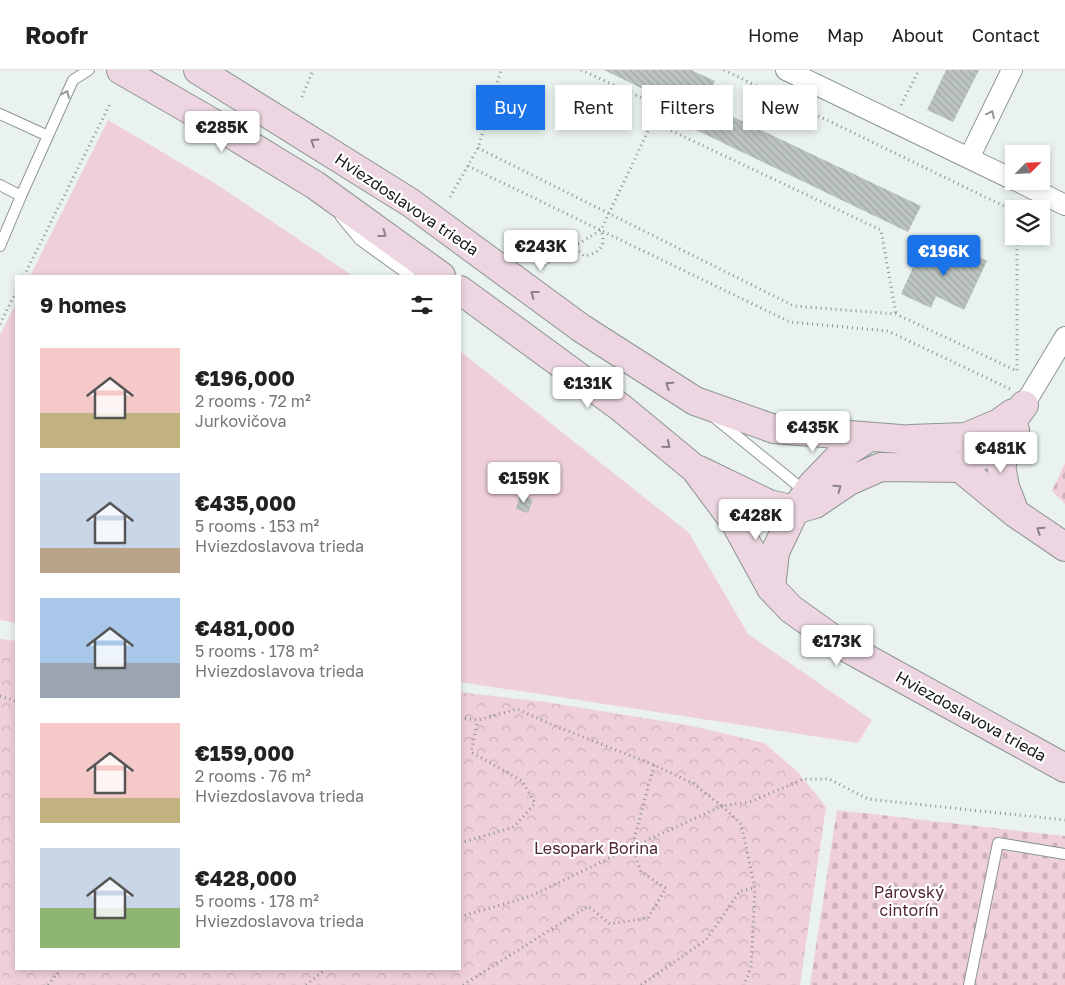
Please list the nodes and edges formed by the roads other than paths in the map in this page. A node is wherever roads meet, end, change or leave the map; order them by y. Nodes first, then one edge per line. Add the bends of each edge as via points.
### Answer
1 (89, 70) edge
2 (121, 70) edge
3 (198, 70) edge
4 (786, 70) edge
5 (1012, 70) edge
6 (0, 114) edge
7 (48, 136) junction
8 (969, 158) junction
9 (1005, 176) edge
10 (0, 185) edge
11 (315, 185) junction
12 (1035, 190) edge
13 (21, 196) junction
14 (1065, 205) edge
15 (0, 246) edge
16 (409, 275) edge
17 (440, 275) edge
18 (461, 291) edge
19 (461, 303) edge
20 (503, 321) junction
21 (1065, 337) edge
22 (1018, 398) junction
23 (695, 401) junction
24 (870, 437) junction
25 (900, 439) junction
26 (960, 468) junction
27 (696, 469) junction
28 (796, 497) junction
29 (1015, 513) junction
30 (1065, 547) edge
31 (771, 588) junction
32 (1065, 768) edge
33 (1065, 854) edge
34 (969, 985) edge

7 -> 1 lane via 73,80
2 - 11 street
23 -> 3 street, Hviezdoslavova trieda via 580,328 411,203
4 - 8 street
8 -> 5 street
6 - 7 lane
7 - 13 lane
8 - 9 street
10 - 13 lane
11 - 16 lane via 360,240
11 -> 17 street
12 - 14 street
13 - 15 lane
18 - 20 street, Hviezdoslavova trieda
19 - 20 lane
20 -> 27 street, Hviezdoslavova trieda via 620,407
21 - 22 street
22 - 25 street via 999,423 966,437
22 - 26 street via 991,449
22 - 29 street via 1001,465
23 - 24 street, Hviezdoslavova trieda via 774,429
23 - 28 lane
24 - 25 street, Hviezdoslavova trieda
24 - 28 street via 840,456
25 - 26 street, Hviezdoslavova trieda
28 -> 26 street via 815,504 849,481 881,467
26 - 29 street, Hviezdoslavova trieda
27 - 28 street via 769,504
27 - 31 street, Hviezdoslavova trieda via 736,524
28 - 31 street via 775,552
30 -> 29 street, Hviezdoslavova trieda
31 - 32 street, Hviezdoslavova trieda via 791,610 840,644
33 - 34 lane via 998,843

